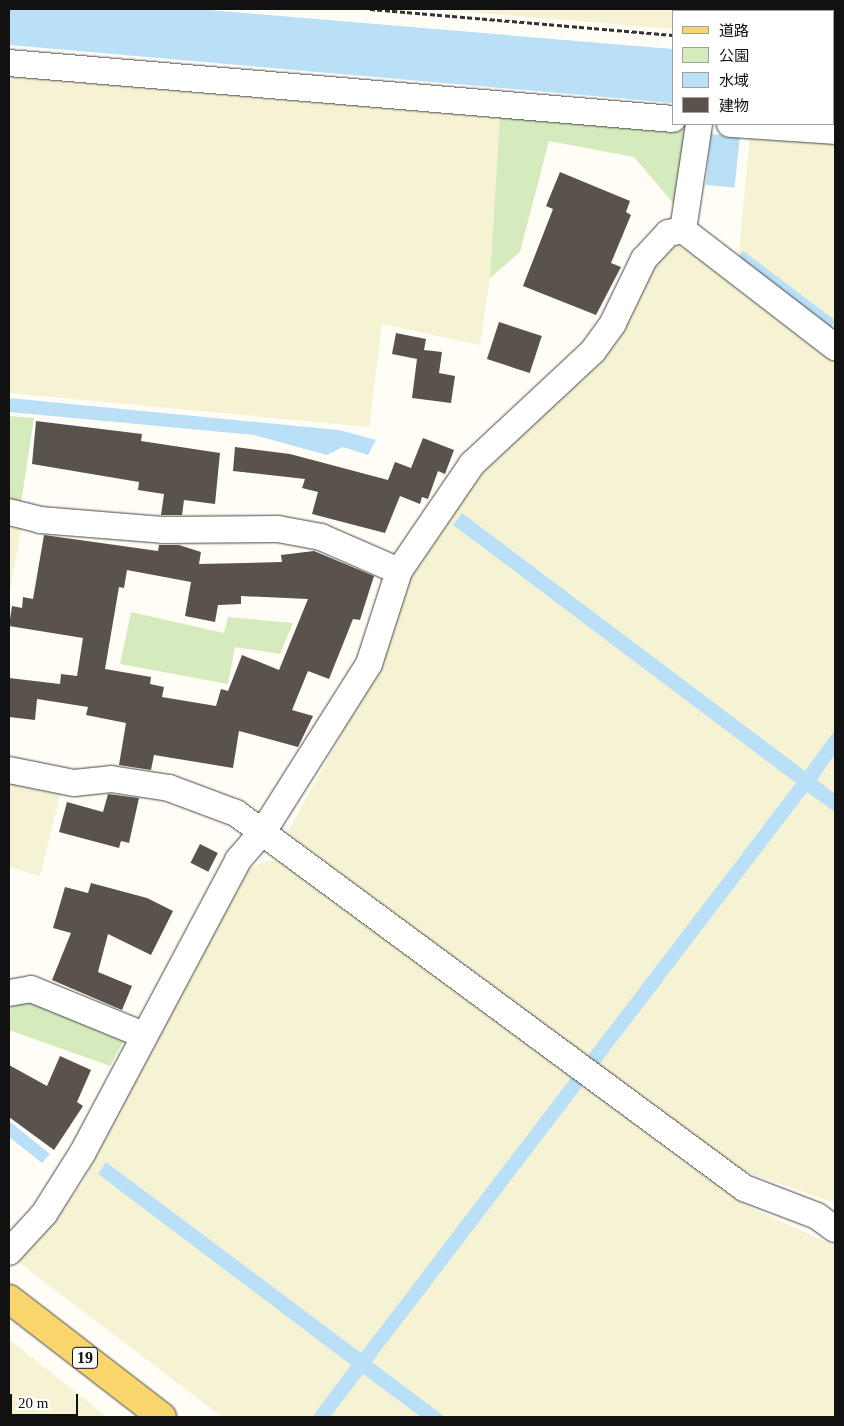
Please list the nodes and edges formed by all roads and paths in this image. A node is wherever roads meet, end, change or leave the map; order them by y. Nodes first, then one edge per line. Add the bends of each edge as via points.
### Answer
1 (370, 9) edge
2 (672, 35) edge
3 (9, 63) edge
4 (672, 120) edge
5 (699, 125) edge
6 (748, 125) edge
7 (835, 130) edge
8 (683, 230) junction
9 (835, 347) edge
10 (9, 512) edge
11 (399, 571) junction
12 (9, 770) edge
13 (264, 830) junction
14 (9, 993) edge
15 (141, 1034) junction
16 (835, 1229) edge
17 (9, 1252) edge
18 (9, 1299) edge
19 (162, 1417) edge

1 - 2 path
3 - 4 street
5 - 8 street
6 - 7 street
8 - 9 street
8 - 11 street via 668,233 644,259 593,351 472,464
10 - 11 street via 40,520 163,530 278,529 321,537
11 - 13 street via 369,664
12 - 13 street via 74,783 111,779 169,788 236,813
13 - 15 street via 238,860
13 - 16 street via 744,1188 817,1216
14 - 15 street via 31,989
15 - 17 street via 82,1152 44,1214
18 - 19 main road, 19

